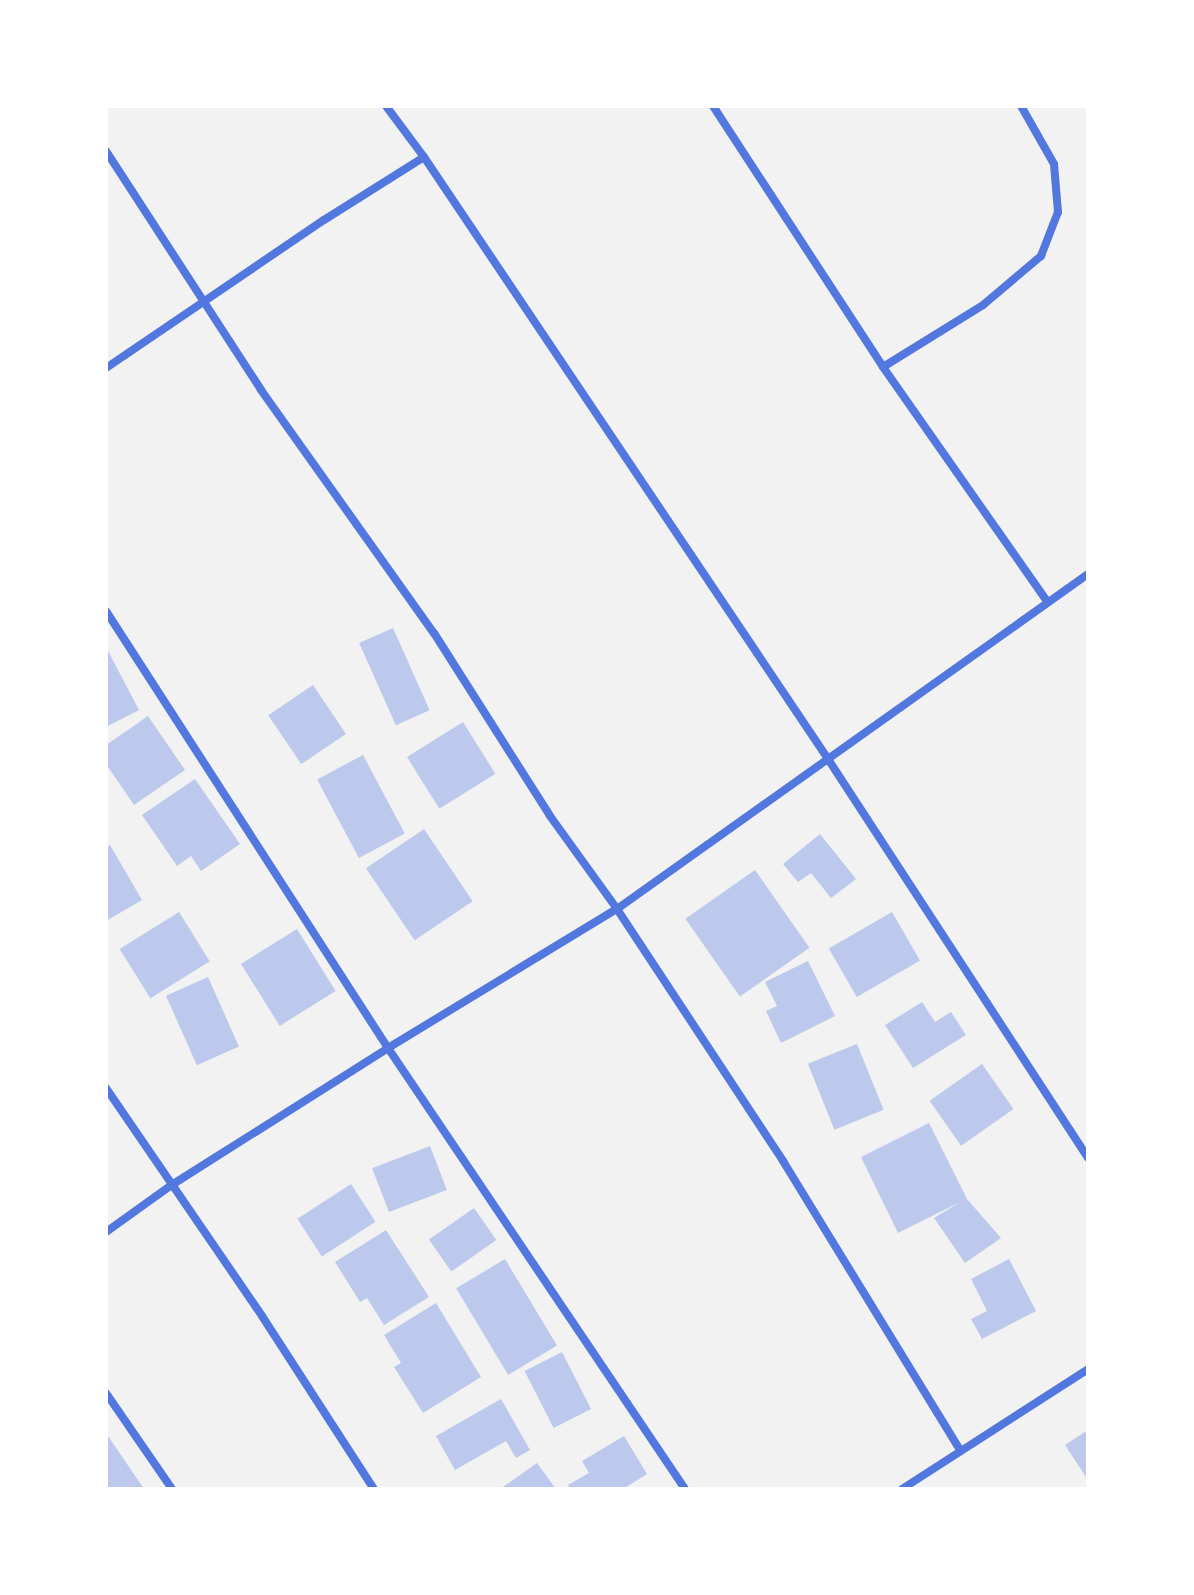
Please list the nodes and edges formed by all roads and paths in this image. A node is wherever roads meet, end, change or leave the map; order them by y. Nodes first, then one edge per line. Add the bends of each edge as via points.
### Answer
1 (386, 106) edge
2 (713, 106) edge
3 (1021, 106) edge
4 (106, 151) edge
5 (424, 157) junction
6 (205, 300) junction
7 (883, 367) junction
8 (106, 368) edge
9 (1088, 574) edge
10 (1046, 600) junction
11 (106, 611) edge
12 (828, 759) junction
13 (617, 909) junction
14 (388, 1048) junction
15 (106, 1088) edge
16 (1088, 1158) edge
17 (170, 1186) junction
18 (106, 1232) edge
19 (1088, 1369) edge
20 (106, 1393) edge
21 (960, 1450) junction
22 (172, 1489) edge
23 (374, 1489) edge
24 (685, 1489) edge
25 (902, 1489) edge

1 - 5 street
2 - 7 street
3 - 7 street via 1054,164 1058,212 1041,256 983,305
4 - 6 street
5 - 6 street
5 - 12 street
6 - 8 street
6 - 13 street via 261,390 434,633 550,816
7 - 10 street
9 - 10 street
10 - 12 street
11 - 14 street
12 - 13 street
12 - 16 street
13 - 14 street
13 - 21 street via 783,1161
14 - 17 street
14 - 24 street
15 - 17 street
17 - 18 street
17 - 23 street
19 - 21 street
20 - 22 street
21 - 25 street

